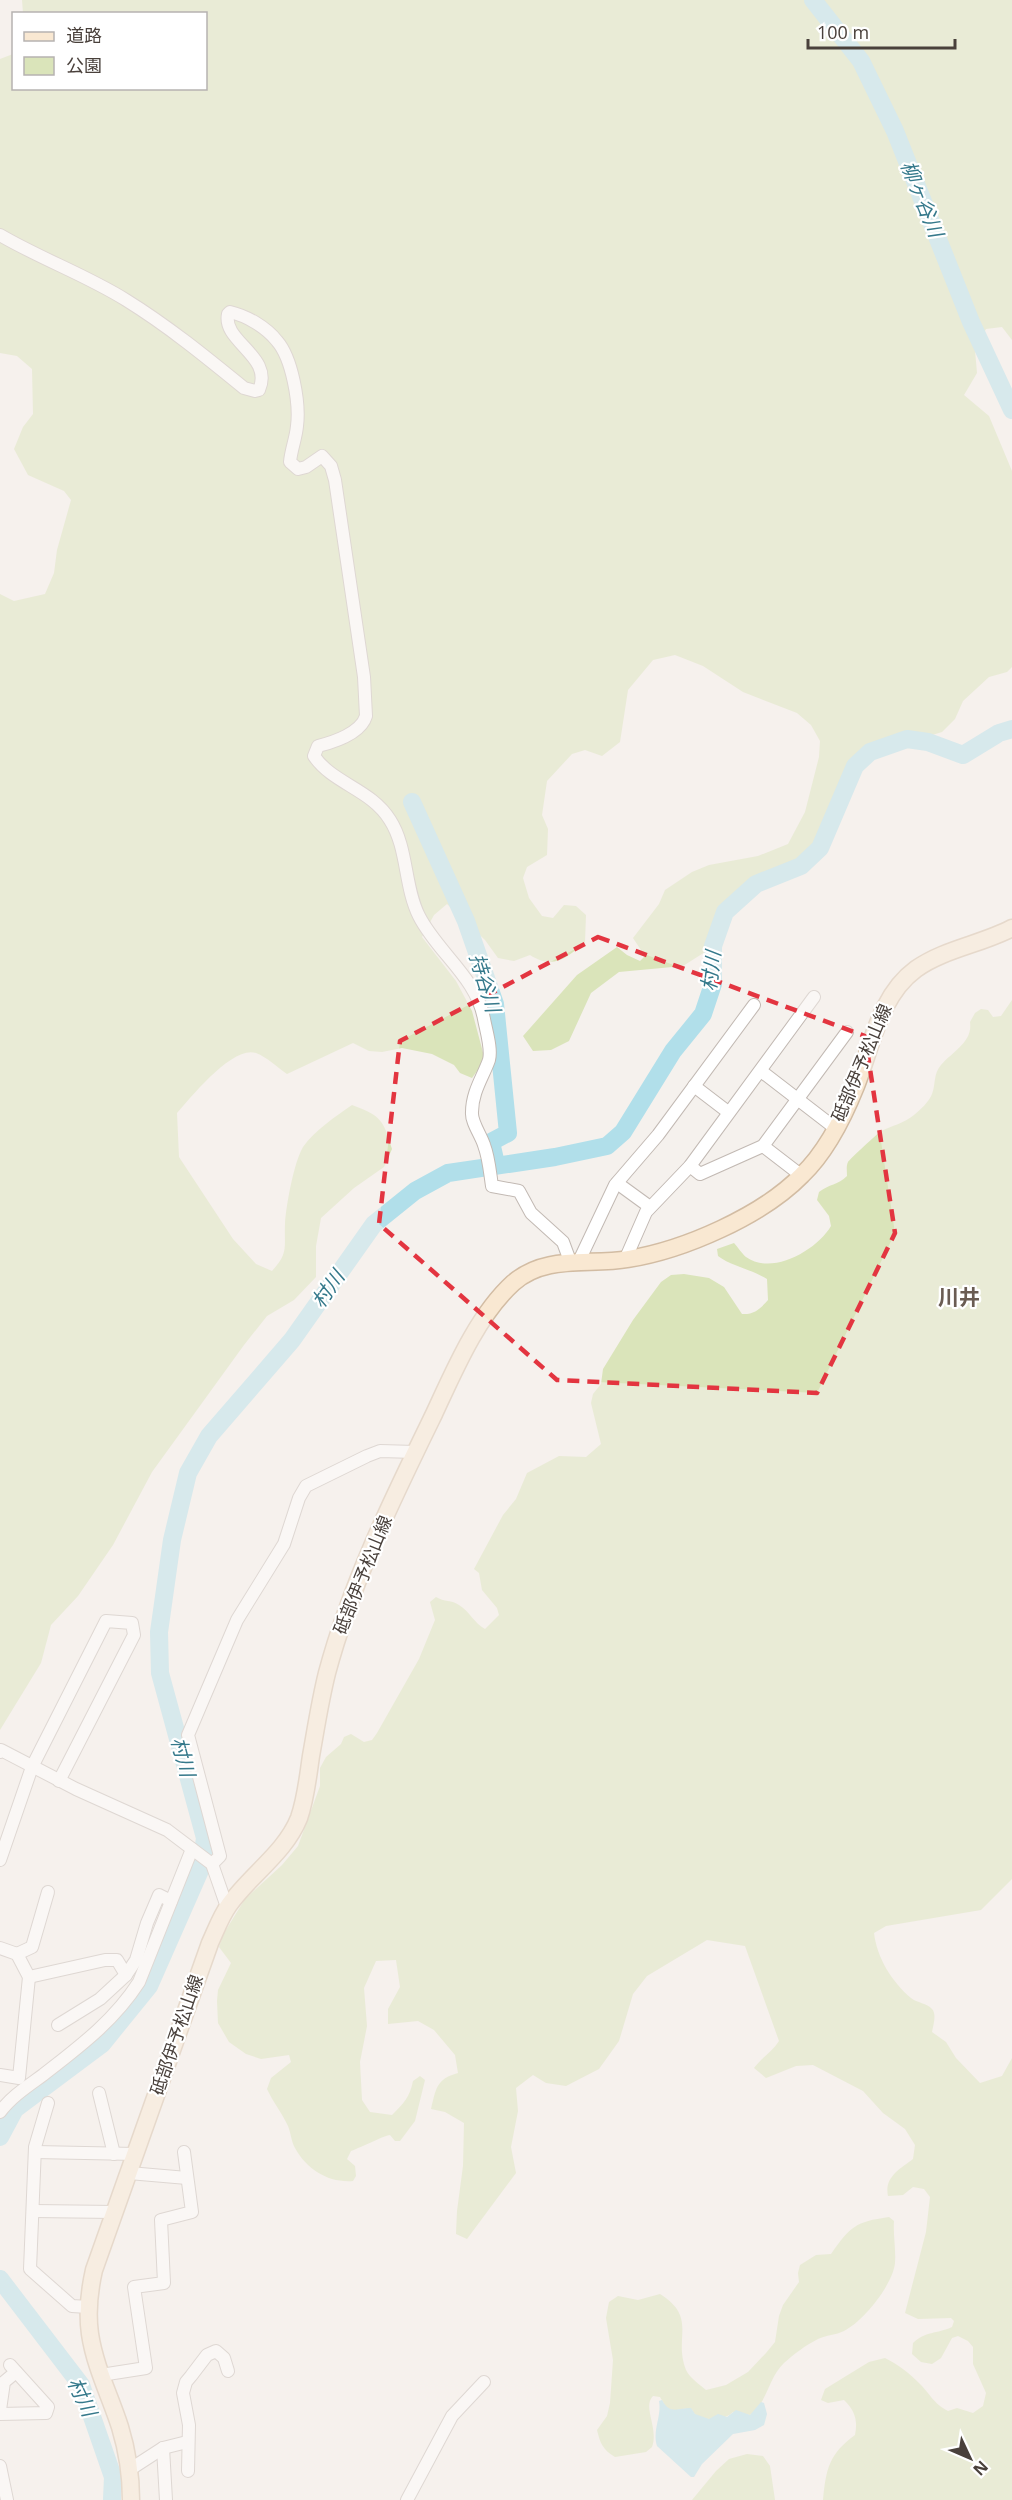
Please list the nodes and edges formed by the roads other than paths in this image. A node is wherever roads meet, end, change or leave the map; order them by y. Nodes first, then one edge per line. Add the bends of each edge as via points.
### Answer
1 (0, 234) edge
2 (1012, 928) edge
3 (814, 997) dead end
4 (754, 1005) dead end
5 (848, 1032) dead end
6 (761, 1071) junction
7 (694, 1086) junction
8 (796, 1098) junction
9 (728, 1112) junction
10 (835, 1128) junction
11 (763, 1146) junction
12 (690, 1166) junction
13 (802, 1176) junction
14 (616, 1183) junction
15 (651, 1207) junction
16 (625, 1260) junction
17 (575, 1261) junction
18 (415, 1452) junction
19 (0, 1752) edge
20 (32, 1767) junction
21 (59, 1781) junction
22 (194, 1851) junction
23 (0, 1860) edge
24 (212, 1864) junction
25 (48, 1892) dead end
26 (171, 1901) junction
27 (227, 1907) junction
28 (0, 1948) edge
29 (17, 1954) junction
30 (126, 1975) junction
31 (29, 1977) junction
32 (58, 2025) dead end
33 (0, 2075) edge
34 (99, 2092) dead end
35 (48, 2103) dead end
36 (0, 2112) edge
37 (35, 2152) junction
38 (184, 2152) dead end
39 (114, 2154) junction
40 (135, 2154) junction
41 (129, 2173) junction
42 (187, 2178) junction
43 (33, 2211) junction
44 (115, 2212) junction
45 (88, 2307) junction
46 (228, 2371) dead end
47 (101, 2375) junction
48 (484, 2382) dead end
49 (0, 2412) edge
50 (187, 2442) junction
51 (164, 2448) junction
52 (0, 2466) edge
53 (129, 2470) junction
54 (188, 2471) dead end
55 (7, 2500) edge
56 (131, 2500) edge
57 (166, 2500) edge
58 (407, 2500) edge

1 - 17 street via 126,300 244,388 259,390 262,372 230,330 228,314 254,322 278,342 292,375 296,402 297,425 290,462 298,469 322,456 335,480 364,677 364,722 318,746 314,756 320,766 368,795 392,821 419,916 437,946 467,981 484,1016 490,1057 471,1114 485,1147 492,1186 519,1191 531,1213 563,1242
2 - 10 main road, 砥部伊予松山線 via 930,960 893,991 857,1084
3 - 6 street
4 - 7 street
5 - 8 street
6 - 8 street
6 - 9 street
7 - 9 street
7 - 14 street
8 - 10 street
8 - 11 street
9 - 12 street
10 - 13 main road, 砥部伊予松山線
11 - 12 street via 700,1174
11 - 13 street
12 - 15 street
13 - 16 main road, 砥部伊予松山線 via 775,1198 698,1240
14 - 15 street
14 - 17 street
15 - 16 street
16 - 17 main road, 砥部伊予松山線
17 - 18 main road, 砥部伊予松山線 via 540,1267 514,1282 465,1349
18 - 24 street via 380,1451 306,1485 284,1544 237,1620 188,1735 220,1856
18 - 27 main road, 砥部伊予松山線 via 343,1617 319,1704 298,1819 283,1845
19 - 20 street
20 - 21 street
20 - 21 street via 106,1621 132,1623 134,1635
20 - 23 street
21 - 22 street via 167,1830
22 - 24 street
22 - 26 street
24 - 27 street
25 - 29 street via 32,1947
26 - 30 street via 159,1895 136,1960
26 - 36 street via 139,1982 117,2014
27 - 40 main road, 砥部伊予松山線 via 198,1976
28 - 29 street
29 - 31 street
30 - 31 street via 117,1960 105,1960
30 - 32 street via 100,1999
31 - 33 street via 19,2078
34 - 39 street
35 - 37 street
37 - 39 street
37 - 43 street
38 - 42 street
39 - 40 street
40 - 41 main road, 砥部伊予松山線
41 - 42 street
41 - 44 main road, 砥部伊予松山線
42 - 47 street via 192,2212 161,2220 164,2283 134,2287 146,2368
43 - 44 street
43 - 45 street via 30,2269 72,2306
44 - 45 main road, 砥部伊予松山線 via 94,2270
45 - 47 main road, 砥部伊予松山線
46 - 50 street via 225,2358 216,2351 207,2355 186,2382 183,2393 189,2425
47 - 53 main road, 砥部伊予松山線 via 120,2427
48 - 58 street via 452,2416
49 - 49 street via 4,2382 13,2368 48,2407 46,2413
50 - 51 street
50 - 54 street
51 - 53 street
51 - 57 street
52 - 55 street
53 - 56 main road, 砥部伊予松山線

